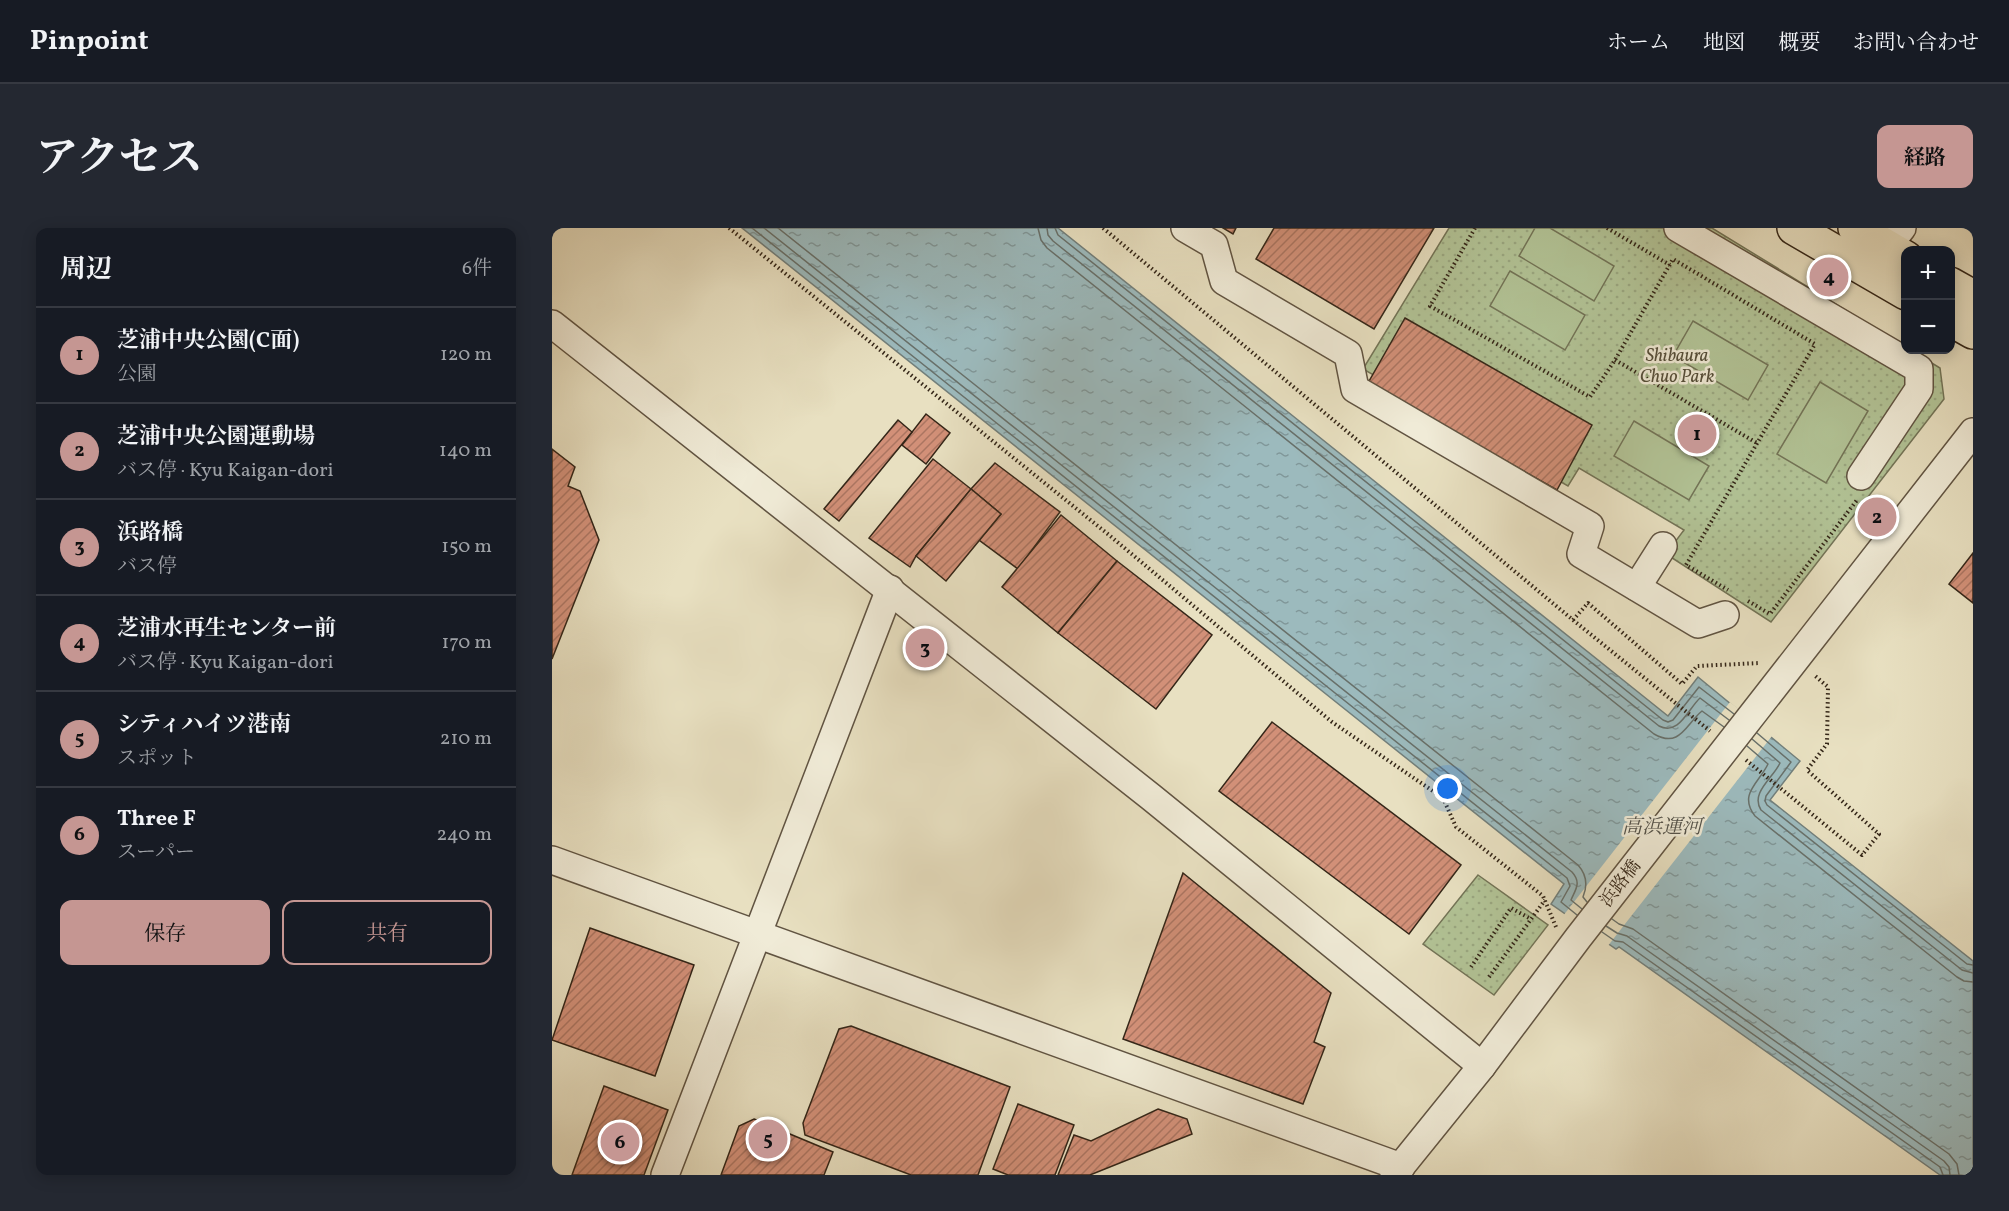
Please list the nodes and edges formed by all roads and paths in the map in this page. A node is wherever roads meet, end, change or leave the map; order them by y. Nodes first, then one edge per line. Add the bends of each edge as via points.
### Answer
1 (729, 228) edge
2 (1103, 228) edge
3 (1185, 228) edge
4 (1474, 228) edge
5 (1607, 228) edge
6 (1678, 228) edge
7 (1794, 228) edge
8 (1855, 228) edge
9 (1898, 244) edge
10 (1670, 265) junction
11 (1955, 287) edge
12 (1901, 291) edge
13 (1973, 297) edge
14 (1955, 322) edge
15 (552, 324) edge
16 (1973, 332) edge
17 (1615, 360) junction
18 (1973, 432) edge
19 (1757, 443) junction
20 (1862, 485) joint
21 (1663, 546) dead end
22 (1637, 587) junction
23 (890, 589) junction
24 (1733, 602) junction
25 (1574, 620) junction
26 (1796, 661) junction
27 (1828, 687) dead end
28 (1676, 703) dead end
29 (1787, 793) dead end
30 (552, 860) edge
31 (1531, 920) junction
32 (757, 935) junction
33 (1471, 967) dead end
34 (1489, 977) dead end
35 (1482, 1066) junction
36 (1397, 1171) edge
37 (665, 1175) edge

1 - 31 path via 1109,535 1332,722 1443,798 1456,827 1544,898
2 - 25 path
3 - 22 street via 1214,245 1224,281 1348,354 1355,389 1590,526 1581,554
4 - 17 path via 1430,306 1590,397
5 - 10 path
6 - 20 street via 1919,369 1919,389
7 - 12 main road
8 - 9 main road
10 - 17 path
10 - 19 path via 1673,260 1815,344
11 - 13 main road
14 - 16 main road
15 - 23 street
17 - 19 path
18 - 26 street, 浜路橋
19 - 24 path via 1686,564
20 - 24 path via 1770,614
21 - 22 street
22 - 24 street via 1698,624
23 - 32 street
23 - 35 street
25 - 26 path via 1588,603 1682,684 1697,666
25 - 28 path
26 - 35 street, 浜路橋
27 - 29 path via 1827,744 1807,770 1880,834 1862,855
30 - 32 street
31 - 33 path via 1511,908
31 - 34 path
32 - 36 street
32 - 37 street
35 - 36 street, 浜路橋

